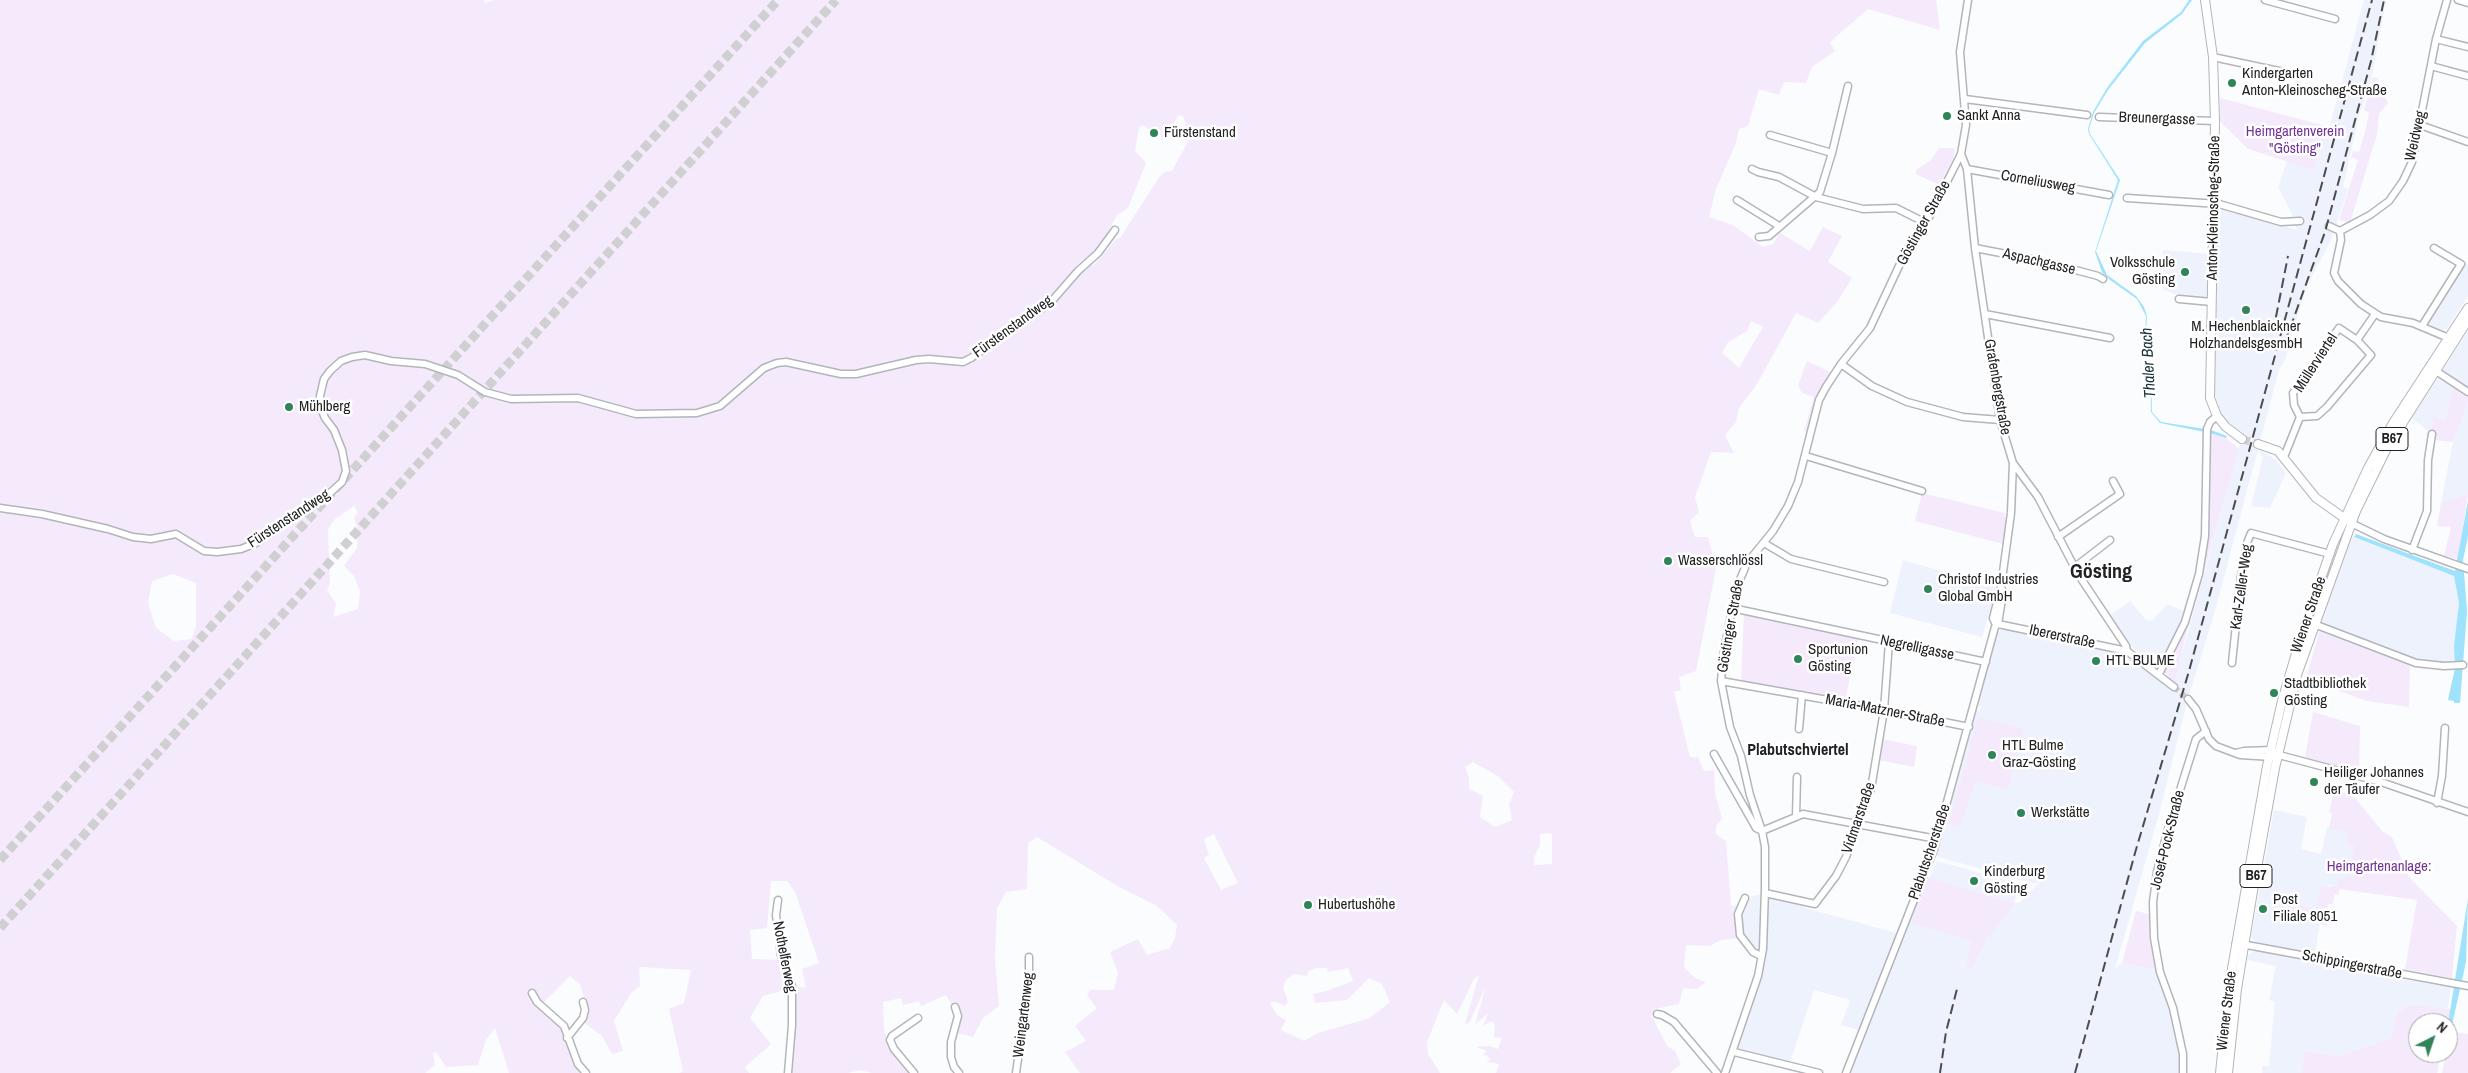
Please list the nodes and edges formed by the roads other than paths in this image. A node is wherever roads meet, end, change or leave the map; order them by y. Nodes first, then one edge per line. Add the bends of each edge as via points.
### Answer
1 (1968, 0) edge
2 (2205, 0) edge
3 (2265, 0) edge
4 (2448, 0) edge
5 (2458, 0) edge
6 (2468, 3) edge
7 (2335, 20) dead end
8 (2436, 39) junction
9 (2468, 47) edge
10 (2213, 57) junction
11 (2430, 66) junction
12 (2288, 73) dead end
13 (2468, 76) edge
14 (1848, 86) dead end
15 (1964, 99) junction
16 (2087, 115) dead end
17 (2100, 116) dead end
18 (2215, 121) junction
19 (2420, 125) junction
20 (1770, 135) dead end
21 (2468, 142) edge
22 (1832, 154) junction
23 (1961, 154) junction
24 (1752, 168) dead end
25 (1967, 169) junction
26 (2109, 195) dead end
27 (1816, 197) junction
28 (2127, 198) dead end
29 (1737, 200) dead end
30 (2214, 204) junction
31 (2300, 220) dead end
32 (1926, 223) junction
33 (1779, 226) junction
34 (2329, 226) dead end
35 (1115, 230) dead end
36 (2340, 231) junction
37 (1759, 237) dead end
38 (1975, 248) junction
39 (2434, 248) dead end
40 (2103, 280) dead end
41 (2179, 299) dead end
42 (2212, 302) junction
43 (2468, 308) edge
44 (1985, 314) junction
45 (2374, 314) junction
46 (2468, 320) edge
47 (2422, 326) junction
48 (2110, 338) dead end
49 (2451, 339) junction
50 (2356, 340) junction
51 (1841, 364) junction
52 (2436, 371) junction
53 (2468, 392) edge
54 (2300, 417) junction
55 (2219, 419) junction
56 (2000, 420) junction
57 (2432, 434) dead end
58 (2242, 439) tunnel mouth
59 (2258, 444) tunnel mouth
60 (1806, 456) junction
61 (2284, 457) junction
62 (2013, 463) junction
63 (2113, 481) dead end
64 (1922, 491) dead end
65 (0, 508) edge
66 (2348, 521) junction
67 (2058, 537) junction
68 (2110, 540) dead end
69 (1764, 543) junction
70 (2412, 550) junction
71 (2330, 554) junction
72 (2075, 567) junction
73 (2466, 568) edge
74 (1884, 582) dead end
75 (1732, 608) junction
76 (1997, 624) junction
77 (2314, 624) junction
78 (1889, 642) junction
79 (2127, 651) junction
80 (1986, 662) junction
81 (2232, 663) dead end
82 (2463, 664) dead end
83 (2159, 674) junction
84 (1721, 682) junction
85 (2174, 687) tunnel mouth
86 (1802, 695) junction
87 (2188, 699) tunnel mouth
88 (1884, 710) junction
89 (1969, 728) junction
90 (2445, 728) dead end
91 (1799, 729) dead end
92 (2206, 731) junction
93 (1714, 754) dead end
94 (2274, 754) junction
95 (1797, 777) dead end
96 (2437, 803) junction
97 (2468, 812) edge
98 (1796, 817) junction
99 (1860, 823) junction
100 (1762, 832) junction
101 (1937, 839) junction
102 (1765, 893) junction
103 (1746, 898) dead end
104 (778, 900) dead end
105 (2236, 942) junction
106 (2244, 944) junction
107 (1762, 956) junction
108 (1030, 957) dead end
109 (2465, 985) edge
110 (532, 993) dead end
111 (583, 1002) dead end
112 (955, 1007) dead end
113 (1657, 1014) dead end
114 (918, 1018) dead end
115 (567, 1038) junction
116 (1734, 1052) junction
117 (586, 1073) edge
118 (788, 1073) edge
119 (914, 1073) edge
120 (959, 1073) edge
121 (1016, 1073) edge
122 (1717, 1073) edge
123 (1725, 1073) edge
124 (1818, 1073) edge
125 (1846, 1073) edge
126 (2183, 1073) edge
127 (2220, 1073) edge
128 (2228, 1073) edge

1 - 15 street, Göstinger Straße via 1960,52
2 - 10 main road, Anton-Kleinoscheg-Straße
3 - 7 street
4 - 8 street, Weidweg
5 - 6 street
8 - 9 street
8 - 11 street, Weidweg
10 - 12 street
10 - 18 main road, Anton-Kleinoscheg-Straße
11 - 13 street
11 - 19 street, Weidweg
14 - 22 street
15 - 16 street
15 - 23 street, Göstinger Straße via 1966,125
17 - 18 street, Breunergasse
18 - 30 main road, Anton-Kleinoscheg-Straße
19 - 21 street
19 - 36 street, Weidweg via 2412,162 2388,201
20 - 22 street
22 - 27 street
23 - 25 street, Grafenbergstraße
23 - 32 street, Göstinger Straße
24 - 27 street via 1779,177
25 - 26 street, Corneliusweg
25 - 38 street, Grafenbergstraße
27 - 32 street via 1863,209 1896,208
27 - 33 street
28 - 30 street
29 - 33 street
30 - 31 street via 2280,222
30 - 42 main road, Anton-Kleinoscheg-Straße
32 - 51 street, Göstinger Straße via 1907,248 1870,328
33 - 37 street via 1768,236
34 - 36 street
35 - 65 street, Fürstenstandweg via 1098,253 1051,302 962,362 916,360 856,374 777,363 764,368 720,406 697,413 636,414 578,398 511,399 485,392 458,375 424,364 365,355 341,361 324,379 320,396 323,412 337,434 342,450 346,471 342,482 256,543 241,549 204,551 176,534 151,539 133,537 108,528
36 - 45 street via 2334,273 2346,289
38 - 40 street, Aspachgasse via 2042,261
38 - 44 street, Grafenbergstraße
39 - 47 street via 2461,264
41 - 42 street
42 - 55 main road, Anton-Kleinoscheg-Straße via 2210,398
43 - 49 main road, Wiener Straße / B67
44 - 48 street, Grafenbergstraße
44 - 56 street, Grafenbergstraße
45 - 47 street
45 - 50 street, Müllerviertel
46 - 49 main road, Wiener Straße / B67
47 - 49 street
49 - 52 main road, Wiener Straße / B67
49 - 66 main road, Wiener Straße / B67 via 2380,444
50 - 54 street, Müllerviertel via 2371,355 2327,408 2317,416
50 - 54 street, Müllerviertel via 2339,328 2320,351 2293,393
51 - 56 street via 1872,386 1906,401 1963,417
51 - 60 street, Göstinger Straße via 1820,400
52 - 53 street
52 - 66 main road, Wiener Straße / B67 via 2388,446
54 - 61 street, Müllerviertel
55 - 58 main road
55 - 83 street via 2210,422 2207,431 2205,536 2200,567 2184,622
56 - 62 street, Grafenbergstraße
57 - 70 street via 2427,511
59 - 61 main road
60 - 64 street
60 - 69 street, Göstinger Straße via 1788,506
61 - 66 main road via 2316,498
62 - 67 street, Grafenbergstraße via 2038,497
62 - 76 street, Plabutscherstraße via 2013,490 2001,587 1993,618
63 - 67 street via 2120,494
66 - 70 street
66 - 71 main road, Wiener Straße / B67
66 - 77 main road, Wiener Straße / B67
67 - 72 street, Grafenbergstraße
68 - 72 street
69 - 74 street via 1791,559
69 - 75 street, Göstinger Straße via 1740,574
70 - 73 street
71 - 81 street, Karl-Zeller-Weg via 2251,533 2241,576
71 - 94 main road, Wiener Straße / B67 via 2294,659
72 - 79 street, Grafenbergstraße
75 - 78 street, Negrelligasse
75 - 84 street, Göstinger Straße
76 - 79 street, Ibererstraße
76 - 80 street, Plabutscherstraße
77 - 82 street, Wiener Straße via 2416,663
77 - 94 main road, Wiener Straße / B67
78 - 80 street, Negrelligasse
78 - 88 street, Vidmarstraße
79 - 83 street, Ibererstraße
80 - 89 street, Plabutscherstraße
83 - 85 street, Ibererstraße
84 - 86 street, Maria-Matzner-Straße
84 - 100 street, Göstinger Straße via 1730,727
86 - 88 street, Maria-Matzner-Straße
86 - 91 street
87 - 92 street
88 - 89 street, Maria-Matzner-Straße
88 - 99 street, Vidmarstraße via 1871,789
89 - 101 street, Plabutscherstraße
90 - 96 street
92 - 94 street via 2216,746 2236,753
92 - 126 street, Josef-Pock-Straße via 2196,739 2173,812 2157,872 2153,902 2154,938 2183,1054
93 - 100 street via 1756,828
94 - 96 street via 2384,784
94 - 105 main road, Wiener Straße / B67
94 - 106 main road, Wiener Straße / B67
95 - 98 street
96 - 97 street
98 - 99 street via 1803,814
98 - 100 street
99 - 101 street
99 - 102 street, Vidmarstraße via 1836,876 1815,904
100 - 102 street, Göstinger Straße
101 - 125 street, Plabutscherstraße
102 - 107 street, Göstinger Straße
103 - 107 street via 1738,914 1740,935 1749,948
104 - 118 street, Nothelferweg via 776,914 781,955 792,986
105 - 106 street, Schippingerstraße
105 - 127 main road, Wiener Straße / B67
106 - 109 street, Schippingerstraße
106 - 128 main road, Wiener Straße / B67
107 - 116 street, Göstinger Straße
108 - 121 street, Weingartenweg
110 - 115 street via 564,1026
111 - 115 street via 583,1018
112 - 120 street via 958,1016 951,1042 951,1057
113 - 122 street via 1674,1022
114 - 119 street via 890,1040
115 - 117 street via 578,1064
116 - 123 street, Göstinger Straße
116 - 124 street

